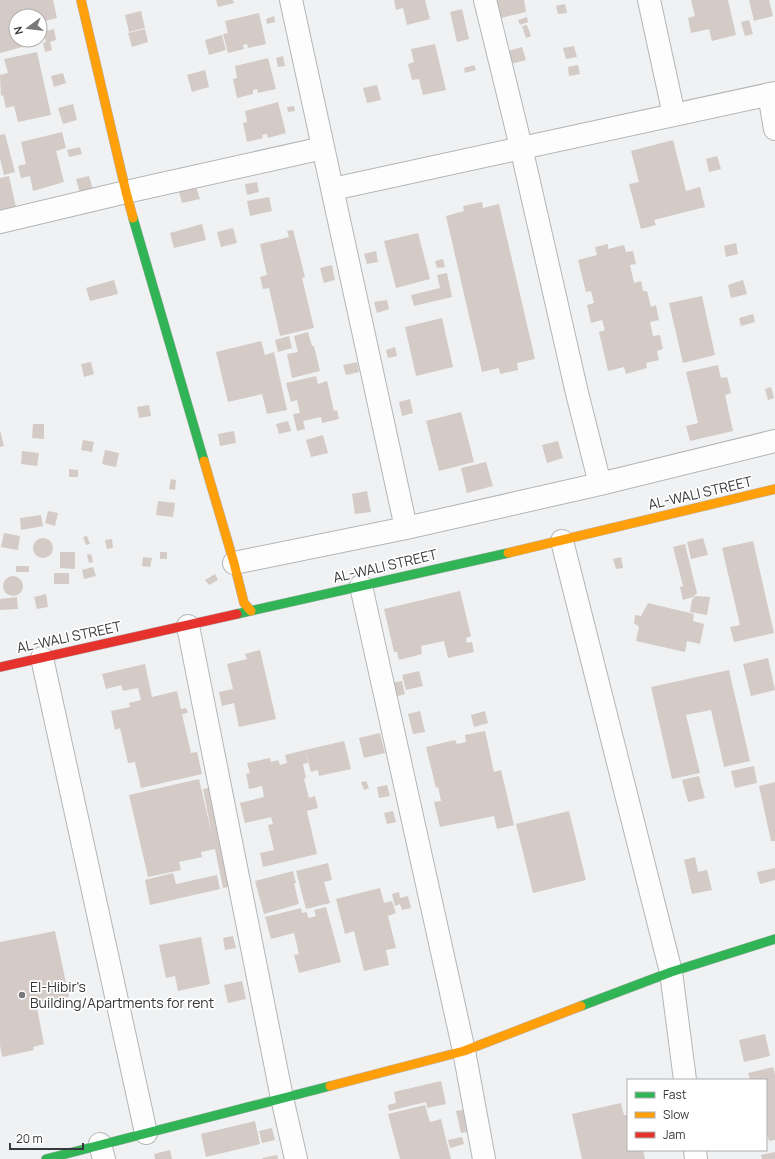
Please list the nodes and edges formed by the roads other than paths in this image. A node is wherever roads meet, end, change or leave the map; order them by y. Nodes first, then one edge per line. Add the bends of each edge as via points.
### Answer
1 (81, 0) edge
2 (291, 0) edge
3 (484, 0) edge
4 (649, 0) edge
5 (772, 94) edge
6 (674, 115) junction
7 (775, 129) edge
8 (323, 148) junction
9 (521, 148) junction
10 (332, 189) junction
11 (126, 192) junction
12 (0, 222) edge
13 (775, 441) edge
14 (600, 484) junction
15 (775, 489) edge
16 (406, 528) junction
17 (562, 541) junction
18 (236, 572) junction
19 (361, 586) junction
20 (251, 611) junction
21 (188, 626) junction
22 (42, 658) junction
23 (0, 667) edge
24 (775, 939) edge
25 (671, 972) junction
26 (464, 1051) junction
27 (685, 1079) edge
28 (282, 1098) junction
29 (146, 1133) junction
30 (102, 1152) edge
31 (46, 1159) edge
32 (296, 1159) edge
33 (484, 1159) edge

1 - 11 street
2 - 8 street
3 - 9 street
4 - 6 street
5 - 6 street
5 - 7 street
6 - 9 street
8 - 10 street
8 - 11 street
9 - 10 street
9 - 14 street
10 - 16 street
11 - 12 street
11 - 18 street
13 - 14 street
14 - 16 street
15 - 17 street, AL-WALI STREET
16 - 18 street
17 - 19 street, AL-WALI STREET
17 - 25 street
18 - 20 street via 244,603
19 - 20 street, AL-WALI STREET
19 - 26 street
20 - 21 street, AL-WALI STREET
21 - 22 street, AL-WALI STREET
21 - 28 street
22 - 23 street, AL-WALI STREET
22 - 29 street
24 - 25 street
25 - 26 street
25 - 27 street
26 - 28 street
26 - 33 street
28 - 29 street
28 - 32 street
29 - 30 street
30 - 31 street

